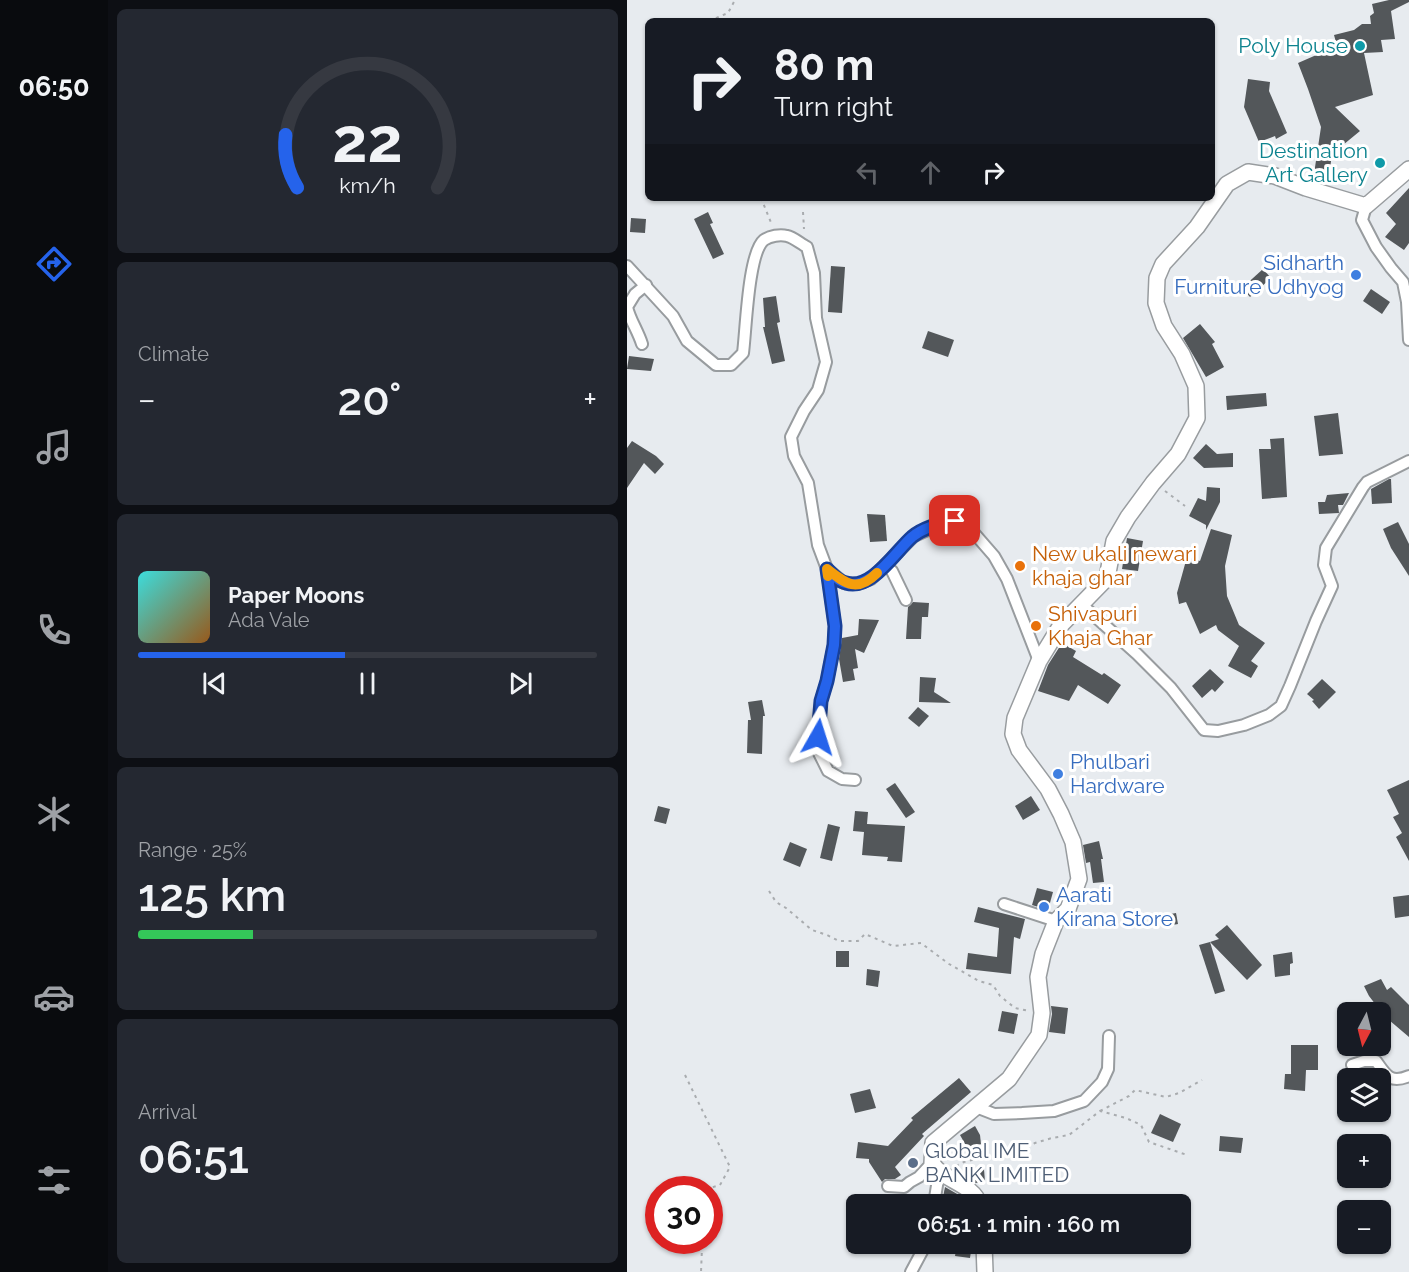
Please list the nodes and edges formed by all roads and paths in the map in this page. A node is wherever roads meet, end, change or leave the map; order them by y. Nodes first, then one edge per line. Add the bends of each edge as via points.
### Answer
1 (735, 0) edge
2 (716, 18) edge
3 (1409, 169) edge
4 (762, 201) edge
5 (1366, 206) junction
6 (776, 236) junction
7 (627, 266) edge
8 (646, 285) junction
9 (1409, 340) edge
10 (642, 344) dead end
11 (1409, 461) edge
12 (1153, 483) junction
13 (1185, 506) dead end
14 (885, 565) junction
15 (827, 569) junction
16 (906, 600) dead end
17 (1081, 604) junction
18 (1039, 661) junction
19 (855, 780) dead end
20 (769, 891) dead end
21 (1003, 904) dead end
22 (1056, 921) junction
23 (1042, 1013) junction
24 (1109, 1036) dead end
25 (1352, 1065) dead end
26 (685, 1075) dead end
27 (1409, 1076) edge
28 (1202, 1080) dead end
29 (976, 1107) junction
30 (1100, 1111) junction
31 (1187, 1155) dead end
32 (938, 1170) junction
33 (723, 1180) edge
34 (888, 1186) dead end
35 (935, 1194) edge
36 (972, 1194) edge
37 (702, 1254) edge
38 (920, 1254) edge
39 (984, 1254) edge
40 (701, 1272) edge
41 (911, 1272) edge
42 (985, 1272) edge

1 - 2 path via 727,13
3 - 5 street
4 - 6 path
5 - 9 street via 1362,220 1376,247 1403,282
5 - 12 street via 1275,176 1248,172 1227,184 1197,228 1163,264 1157,278 1156,303 1196,386 1197,418 1178,454
6 - 8 street via 763,241 755,256 743,353 731,365 715,365 687,340 673,316
6 - 15 street via 789,236 807,248 814,273 816,318 826,362 818,390 791,437 794,456 808,483 818,545
7 - 8 street
8 - 10 street via 627,307
11 - 17 street via 1367,482 1326,548 1324,565 1332,586 1281,706 1269,715 1244,725 1205,730 1171,688
12 - 13 path
12 - 17 street via 1114,541 1107,578
14 - 15 street via 871,579 858,584 844,583
14 - 16 street
14 - 18 street via 914,536 943,523 967,525 994,556 1007,579
15 - 19 street via 834,645 821,701 817,749 828,771 842,779
17 - 18 street via 1061,625
18 - 22 street via 1015,718 1013,734 1019,750 1048,789 1073,842 1079,879 1068,909
20 - 23 path via 776,902 812,930 839,941 858,941 865,934 893,946 921,943 949,964 993,985 1015,1008
21 - 22 street
22 - 23 street via 1038,977
23 - 29 street via 1039,1035 1029,1052 1009,1079
24 - 29 street via 1108,1069 1084,1101 1054,1111 1022,1113 994,1114
25 - 27 street via 1376,1061 1392,1080
26 - 33 path via 730,1167
28 - 30 path via 1166,1097 1135,1090
29 - 32 street via 933,1143
30 - 31 path via 1141,1125 1149,1142
30 - 32 path via 1068,1135 1035,1143 1003,1158 983,1157
32 - 34 street via 904,1187
32 - 35 street
32 - 36 street
37 - 40 path
38 - 41 street
39 - 42 street

